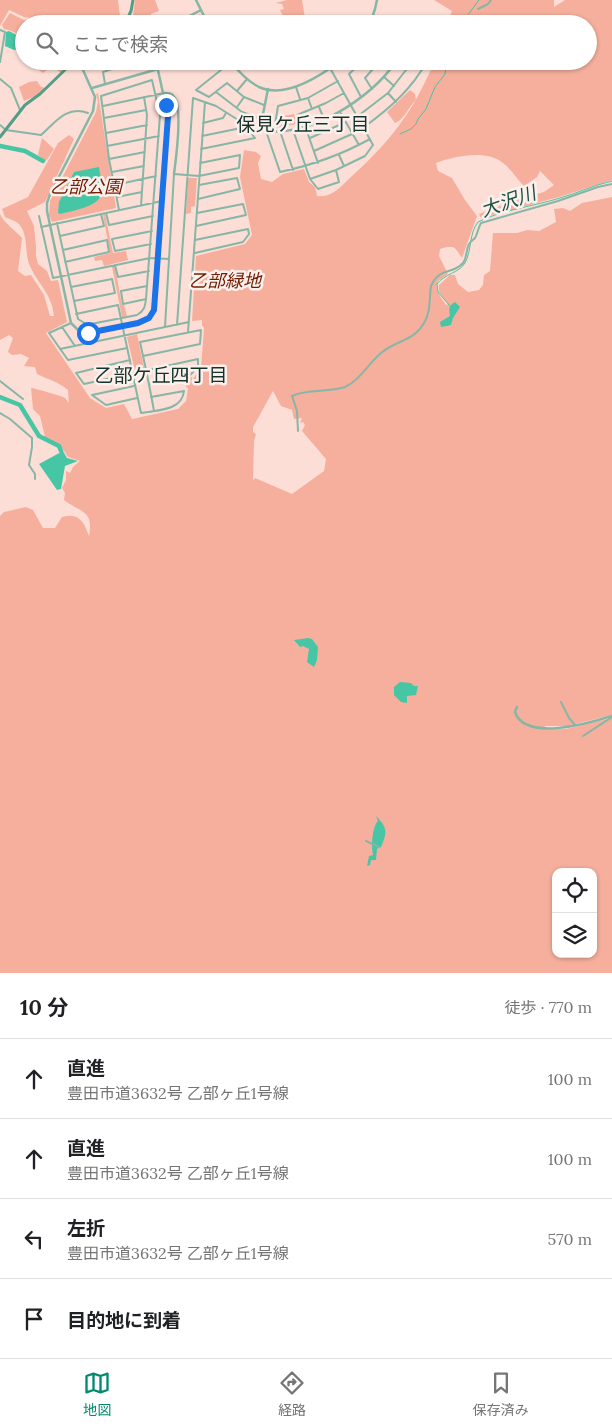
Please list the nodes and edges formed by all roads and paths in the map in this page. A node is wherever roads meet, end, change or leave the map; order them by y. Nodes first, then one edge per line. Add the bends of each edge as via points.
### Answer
1 (133, 0) edge
2 (196, 0) edge
3 (377, 0) edge
4 (492, 0) edge
5 (478, 9) dead end
6 (201, 10) junction
7 (130, 15) edge
8 (191, 15) edge
9 (204, 15) edge
10 (373, 15) edge
11 (0, 30) edge
12 (0, 62) edge
13 (65, 70) edge
14 (83, 70) edge
15 (109, 70) edge
16 (154, 70) edge
17 (158, 70) edge
18 (220, 70) edge
19 (238, 70) edge
20 (326, 70) edge
21 (331, 70) edge
22 (353, 70) edge
23 (372, 70) edge
24 (390, 70) edge
25 (406, 70) edge
26 (421, 70) edge
27 (150, 71) joint
28 (384, 77) junction
29 (0, 79) edge
30 (247, 79) junction
31 (338, 81) junction
32 (105, 84) junction
33 (295, 86) junction
34 (394, 86) junction
35 (92, 88) junction
36 (372, 89) junction
37 (268, 90) junction
38 (237, 91) junction
39 (216, 92) junction
40 (344, 92) junction
41 (164, 93) junction
42 (388, 93) junction
43 (155, 95) junction
44 (144, 97) junction
45 (244, 97) junction
46 (361, 97) junction
47 (308, 98) junction
48 (300, 99) junction
49 (205, 101) junction
50 (396, 102) junction
51 (351, 104) junction
52 (264, 105) junction
53 (103, 106) junction
54 (319, 106) junction
55 (236, 108) junction
56 (312, 109) junction
57 (20, 110) junction
58 (146, 110) junction
59 (339, 110) junction
60 (88, 113) dead end
61 (226, 113) junction
62 (358, 116) junction
63 (104, 118) junction
64 (262, 119) junction
65 (324, 119) junction
66 (203, 122) junction
67 (346, 122) junction
68 (147, 124) junction
69 (0, 125) edge
70 (305, 126) junction
71 (246, 127) junction
72 (301, 127) junction
73 (364, 127) junction
74 (293, 129) junction
75 (6, 130) junction
76 (266, 131) junction
77 (274, 131) junction
78 (280, 131) junction
79 (106, 133) junction
80 (352, 134) junction
81 (158, 136) junction
82 (202, 136) junction
83 (0, 137) edge
84 (146, 138) junction
85 (310, 138) junction
86 (370, 138) junction
87 (359, 145) junction
88 (108, 146) junction
89 (201, 149) junction
90 (314, 151) junction
91 (145, 152) junction
92 (339, 155) junction
93 (109, 160) junction
94 (200, 163) junction
95 (318, 163) junction
96 (144, 166) junction
97 (344, 166) junction
98 (306, 167) junction
99 (293, 170) junction
100 (336, 170) junction
101 (112, 172) junction
102 (174, 174) junction
103 (188, 175) junction
104 (156, 176) junction
105 (199, 176) junction
106 (143, 178) junction
107 (310, 179) junction
108 (612, 184) edge
109 (115, 185) junction
110 (199, 185) junction
111 (142, 192) junction
112 (117, 197) junction
113 (198, 198) junction
114 (162, 201) junction
115 (154, 203) junction
116 (141, 206) junction
117 (120, 210) junction
118 (106, 213) junction
119 (197, 213) junction
120 (101, 214) junction
121 (39, 216) dead end
122 (153, 216) junction
123 (57, 223) junction
124 (49, 225) junction
125 (196, 226) junction
126 (41, 227) junction
127 (152, 231) junction
128 (60, 236) junction
129 (195, 240) junction
130 (151, 244) junction
131 (63, 250) junction
132 (194, 253) junction
133 (150, 258) junction
134 (158, 258) junction
135 (169, 259) junction
136 (65, 262) junction
137 (115, 265) junction
138 (149, 271) junction
139 (68, 275) junction
140 (60, 277) junction
141 (148, 286) junction
142 (71, 288) junction
143 (146, 299) junction
144 (74, 301) junction
145 (76, 314) junction
146 (121, 318) junction
147 (189, 322) junction
148 (70, 323) junction
149 (177, 325) junction
150 (124, 326) junction
151 (62, 327) junction
152 (165, 327) junction
153 (188, 332) junction
154 (125, 335) junction
155 (75, 346) junction
156 (127, 348) junction
157 (60, 350) junction
158 (143, 356) junction
159 (130, 360) junction
160 (146, 370) junction
161 (132, 373) junction
162 (0, 381) edge
163 (149, 384) junction
164 (135, 385) junction
165 (151, 397) junction
166 (138, 398) junction
167 (23, 399) dead end
168 (154, 411) junction
169 (0, 413) edge
170 (298, 432) dead end
171 (35, 479) dead end
172 (561, 702) dead end
173 (517, 707) dead end
174 (612, 716) edge
175 (577, 725) junction
176 (583, 736) dead end
177 (366, 841) dead end
178 (379, 847) dead end

1 - 7 main road
2 - 6 street
3 - 10 street
4 - 5 street
6 - 8 street
6 - 9 street
11 - 12 street via 5,32
13 - 57 main road
14 - 35 street
15 - 32 street via 103,72
16 - 27 street
17 - 41 street
18 - 39 street via 196,90 210,97
19 - 30 street
20 - 33 street
21 - 31 street
22 - 46 street via 349,74
23 - 36 street via 365,78
24 - 28 street
25 - 34 street
26 - 50 street
27 - 32 street
28 - 34 street
28 - 36 street
29 - 57 street via 11,88
30 - 37 street
30 - 38 street
31 - 40 street
31 - 47 street
32 - 35 street
33 - 37 street
33 - 48 street
34 - 42 street
35 - 124 street via 95,97 93,111 47,203
36 - 46 street
37 - 52 street
38 - 39 street via 227,84
38 - 45 street
39 - 55 street
40 - 51 street
40 - 54 street
41 - 43 street
41 - 102 street via 174,96 177,106
41 - 114 street via 168,116
42 - 50 street
42 - 62 street
43 - 44 street
43 - 53 street via 152,80 101,96
43 - 81 street via 160,115
44 - 53 street
44 - 58 street
45 - 52 street
45 - 55 street
46 - 51 street
47 - 48 street
47 - 56 street
48 - 77 street via 278,106
49 - 61 street
49 - 66 street
49 - 103 street via 193,98
50 - 73 street
51 - 59 street
51 - 62 street
52 - 64 street
53 - 63 street
54 - 56 street
54 - 65 street
55 - 64 street
56 - 72 street via 297,115
57 - 75 main road
58 - 63 street
58 - 68 street
59 - 65 street
59 - 67 street
60 - 75 street via 68,113 41,135
61 - 66 street via 224,118
61 - 71 street
62 - 73 street
63 - 79 street
64 - 76 street via 262,130
65 - 70 street
66 - 82 street
67 - 80 street
67 - 85 street
68 - 79 street
68 - 84 street
69 - 75 street
70 - 72 street
70 - 85 street
71 - 82 street
71 - 89 street via 255,138
72 - 74 street
73 - 86 street
74 - 78 street
74 - 98 street
75 - 83 main road
76 - 77 street
76 - 99 street via 280,172
77 - 78 street
78 - 99 street
79 - 88 street
80 - 87 street
80 - 90 street
81 - 84 street
81 - 104 street
82 - 89 street
84 - 88 street
84 - 91 street
85 - 90 street
86 - 87 street
86 - 97 street via 374,145 365,156
87 - 92 street
88 - 93 street
89 - 94 street
90 - 95 street
91 - 93 street
91 - 96 street
92 - 95 street
92 - 97 street
93 - 101 street
94 - 105 street
94 - 105 street via 240,155 239,168
95 - 98 street
96 - 101 street
96 - 106 street
97 - 100 street
98 - 99 street
98 - 107 street
100 - 107 street
100 - 107 street via 339,182 318,189
101 - 109 street
102 - 103 street
102 - 135 street
103 - 105 street
103 - 149 street
104 - 106 street
104 - 115 street
105 - 110 street
106 - 109 street
106 - 111 street
108 - 170 street via 483,222 462,263 437,276 430,286 428,315 415,335 381,352 345,386 292,396
109 - 112 street
110 - 113 street
110 - 113 street via 237,178 240,189
111 - 112 street
111 - 116 street
112 - 117 street
113 - 119 street
114 - 115 street
114 - 134 street
115 - 116 street
115 - 122 street
116 - 117 street
117 - 118 street
118 - 120 street
118 - 122 street via 109,225
119 - 125 street
119 - 125 street via 243,204 246,215
120 - 123 street
120 - 128 street via 104,226
121 - 126 street
122 - 127 street
123 - 124 street
123 - 128 street
124 - 126 street
124 - 140 street
125 - 129 street
126 - 140 street via 51,276
127 - 130 street
127 - 130 street via 112,239 114,251
128 - 131 street
129 - 132 street
129 - 132 street via 248,229 249,234 244,242
130 - 133 street
131 - 136 street
131 - 136 street via 107,240 109,252
132 - 147 street
133 - 134 street
133 - 137 street
133 - 138 street
134 - 135 street
134 - 150 street via 154,310 146,320
135 - 152 street
136 - 139 street
137 - 138 street via 118,277
137 - 139 street
138 - 141 street
139 - 140 street
139 - 142 street
140 - 148 street
141 - 143 street
141 - 143 street via 121,291 123,304
142 - 144 street
142 - 144 street via 112,279 114,286 115,292
143 - 146 street via 142,312
144 - 145 street
145 - 146 street via 86,324
145 - 146 street via 118,305
146 - 150 street
147 - 149 street
147 - 153 street
148 - 150 street via 88,333
148 - 151 street
149 - 152 street
150 - 154 street
151 - 155 street
151 - 157 street via 49,333
152 - 154 street
153 - 158 street via 140,342
153 - 158 street via 201,330 200,344
154 - 155 street
154 - 156 street
155 - 157 street
156 - 157 street via 68,360
156 - 159 street
158 - 160 street
159 - 161 street
159 - 161 street via 76,373 84,384
160 - 161 street
160 - 163 street
160 - 163 street via 198,360 198,367 192,374
161 - 164 street
162 - 167 street
163 - 165 street
164 - 166 street
164 - 166 street via 92,395 106,405
165 - 168 street
165 - 168 street via 184,391 177,406
166 - 168 street via 141,414
169 - 171 street via 32,438 29,465
172 - 175 street via 569,718
173 - 175 street via 517,718 530,726 560,728
174 - 175 street
174 - 176 street
177 - 178 street

